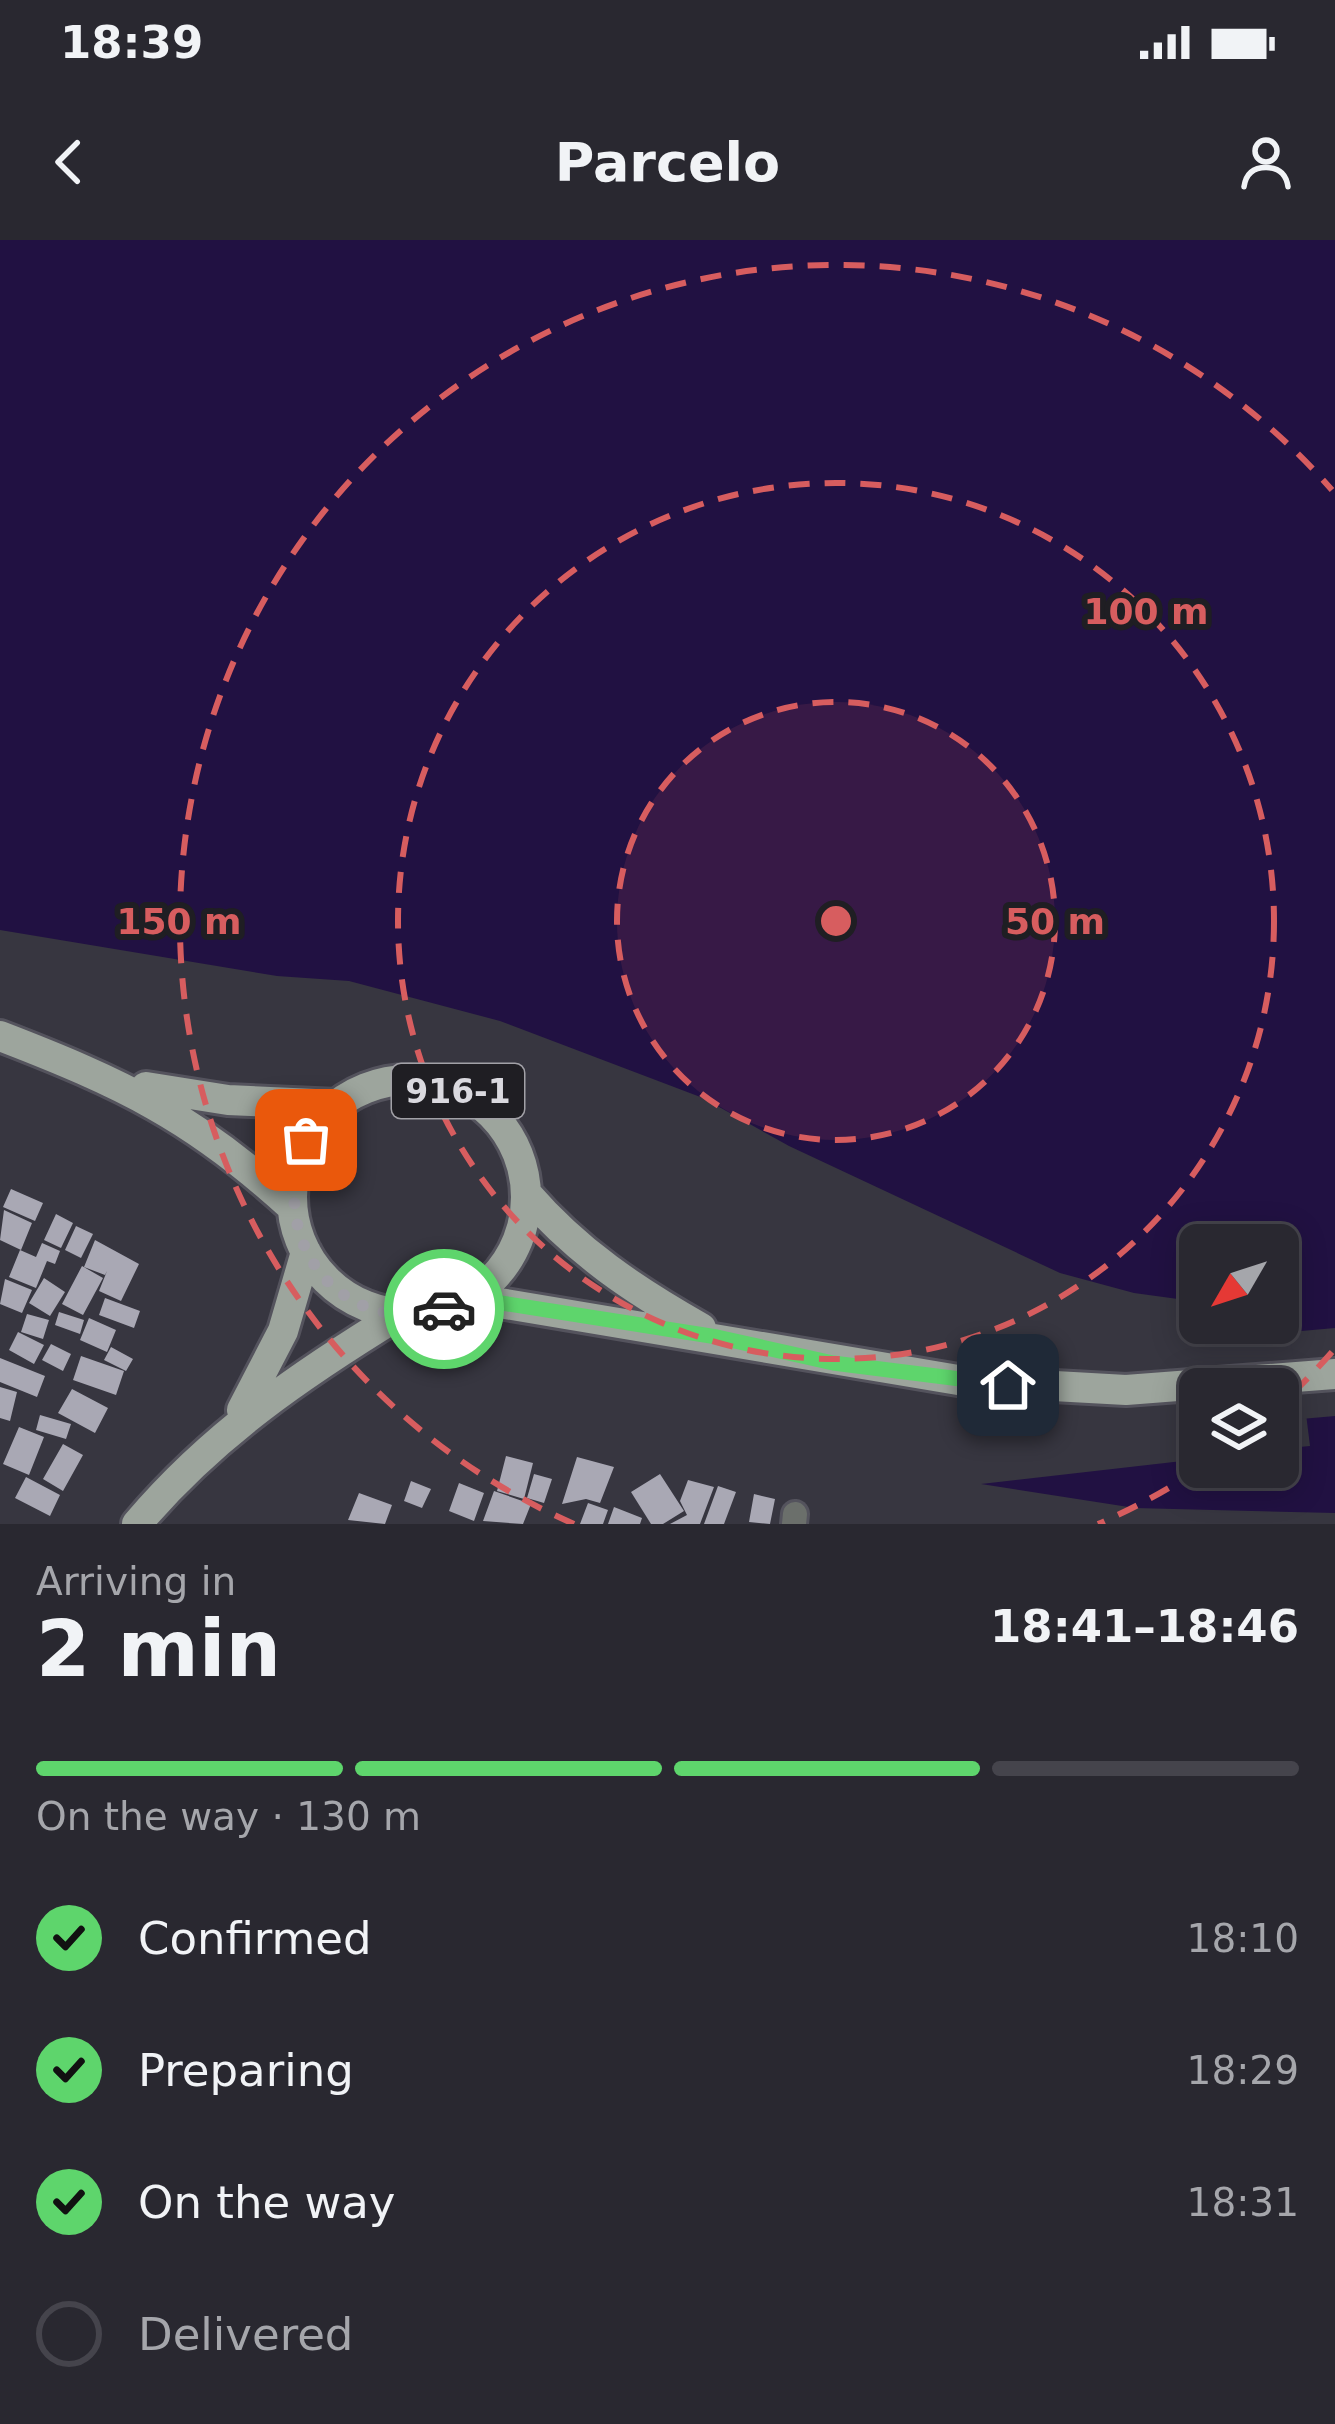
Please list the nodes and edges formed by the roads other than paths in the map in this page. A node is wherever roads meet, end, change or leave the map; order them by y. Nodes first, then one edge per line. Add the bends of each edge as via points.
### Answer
1 (0, 1036) edge
2 (122, 1083) junction
3 (337, 1105) junction
4 (526, 1193) junction
5 (292, 1207) junction
6 (306, 1252) junction
7 (470, 1298) junction
8 (400, 1314) junction
9 (717, 1337) junction
10 (1335, 1374) edge
11 (229, 1430) junction
12 (137, 1524) edge

1 - 2 main road, 916-1
2 - 3 main road, 916-1 via 228,1100
2 - 5 main road, 916-1 via 212,1139
3 - 4 main road, 916-1 via 401,1080 447,1086 503,1127
3 - 5 main road, 916-1 via 306,1140
4 - 7 main road via 512,1253
4 - 9 main road, 916-1 via 613,1276
5 - 6 main road, 916-1
6 - 8 main road, 916-1 via 355,1301
6 - 11 main road via 284,1331
7 - 8 main road, 916-1 via 436,1312
7 - 9 main road, 916-1
8 - 11 main road
9 - 10 main road, 916-1 via 833,1363 1052,1389
11 - 12 main road

